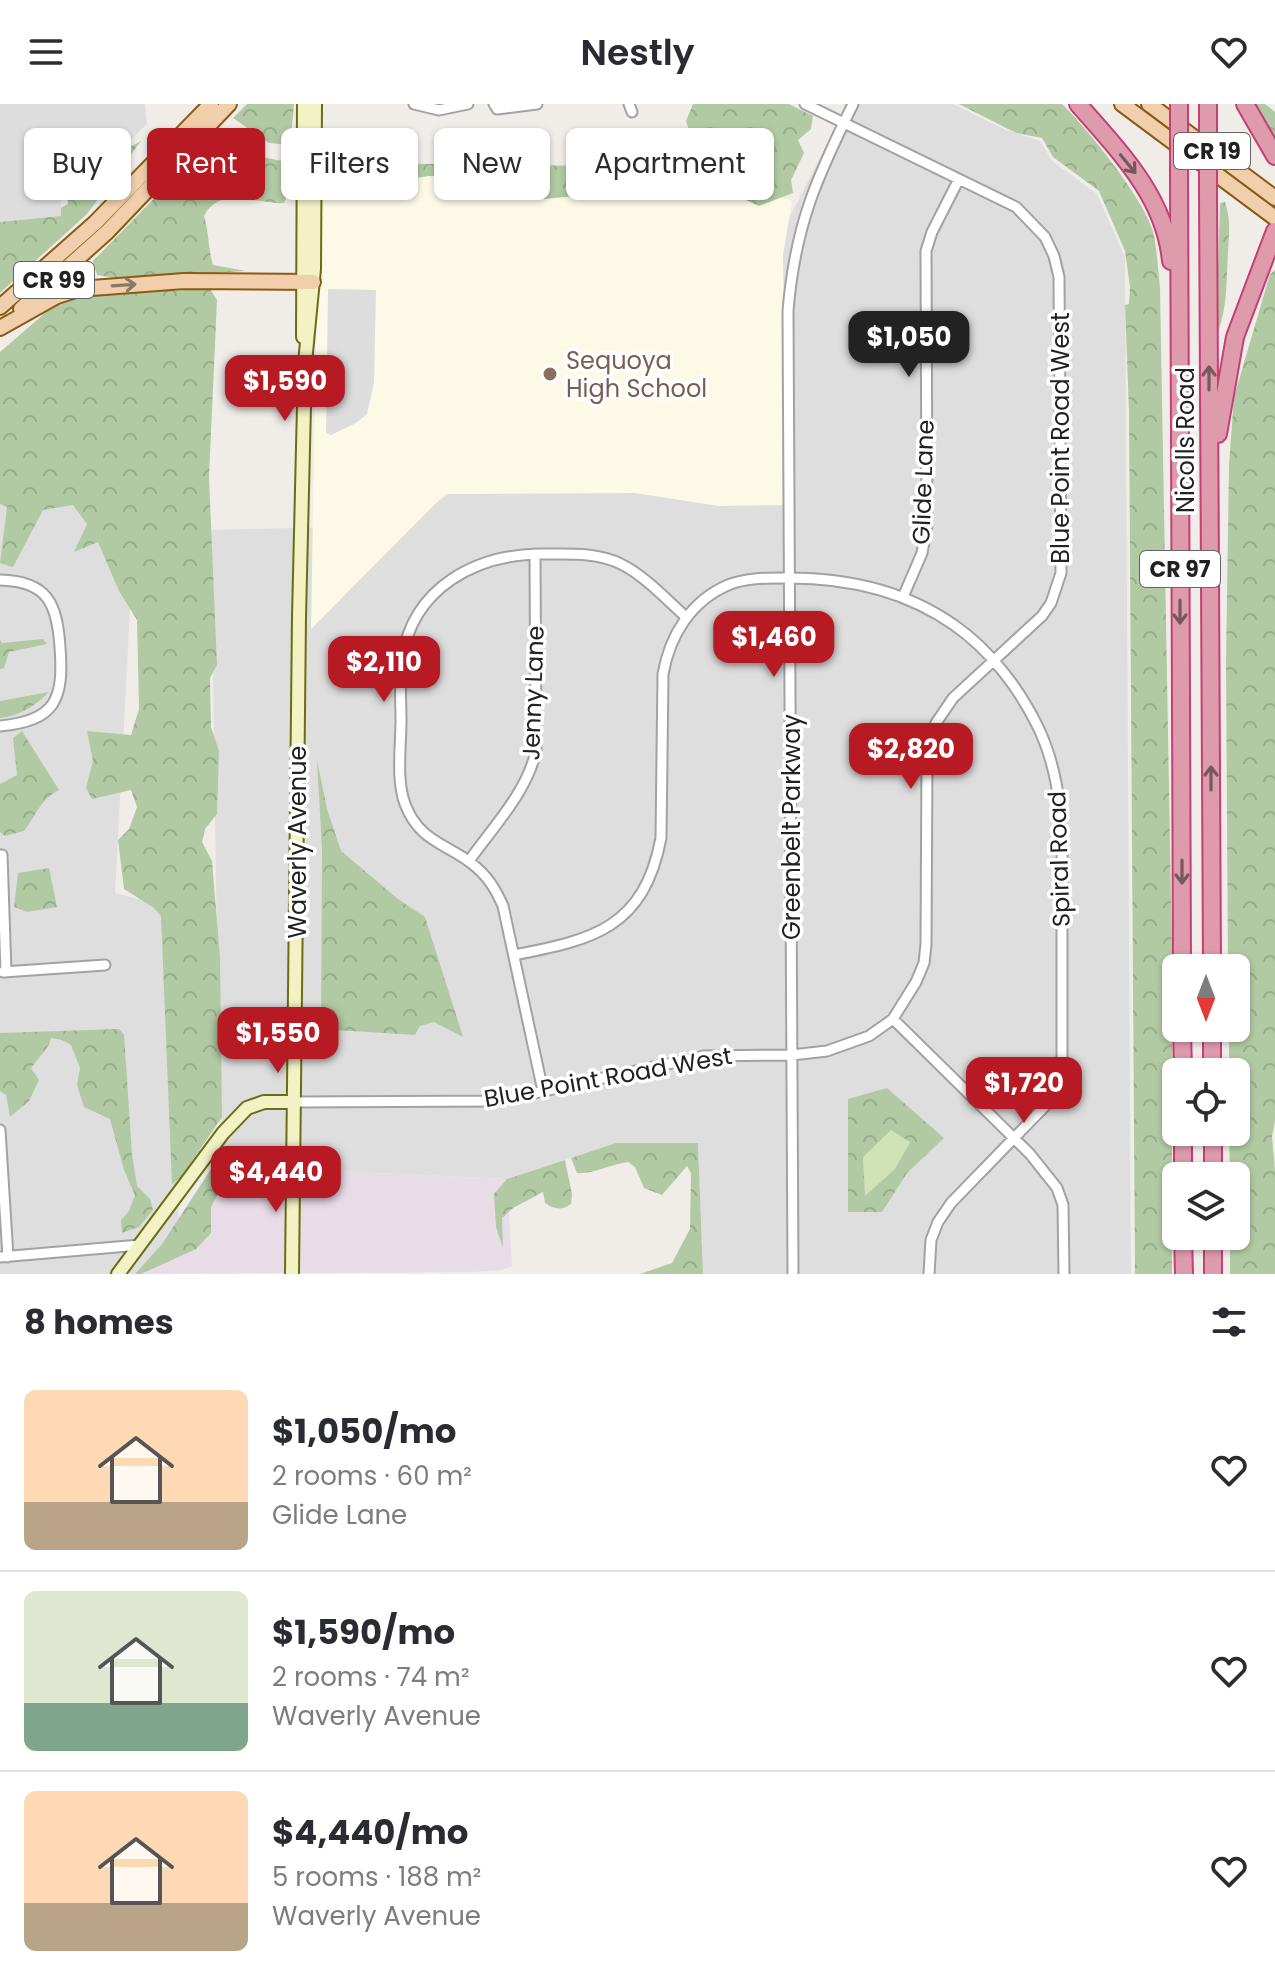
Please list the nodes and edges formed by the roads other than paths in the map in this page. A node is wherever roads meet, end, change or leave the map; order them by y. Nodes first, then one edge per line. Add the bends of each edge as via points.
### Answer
1 (304, 104) edge
2 (315, 104) edge
3 (414, 104) edge
4 (468, 104) edge
5 (494, 104) edge
6 (537, 104) edge
7 (805, 104) edge
8 (853, 104) edge
9 (1122, 104) edge
10 (1149, 104) edge
11 (1179, 104) edge
12 (1208, 104) edge
13 (1245, 104) edge
14 (221, 106) edge
15 (1082, 106) edge
16 (205, 120) junction
17 (843, 124) junction
18 (1275, 156) edge
19 (959, 179) junction
20 (1275, 198) edge
21 (1275, 218) edge
22 (1275, 231) edge
23 (1275, 256) edge
24 (1256, 277) junction
25 (307, 282) junction
26 (0, 307) edge
27 (0, 327) edge
28 (1179, 360) junction
29 (1210, 531) junction
30 (535, 554) junction
31 (790, 578) junction
32 (0, 580) edge
33 (903, 597) junction
34 (686, 617) junction
35 (994, 660) junction
36 (0, 726) edge
37 (1, 855) edge
38 (469, 861) junction
39 (1182, 954) edge
40 (1212, 954) edge
41 (514, 955) junction
42 (105, 965) dead end
43 (3, 972) edge
44 (893, 1019) junction
45 (792, 1055) junction
46 (543, 1091) junction
47 (296, 1102) junction
48 (0, 1130) edge
49 (1015, 1139) junction
50 (140, 1245) junction
51 (1183, 1250) edge
52 (1213, 1250) edge
53 (4, 1257) edge
54 (118, 1274) edge
55 (292, 1274) edge
56 (793, 1274) edge
57 (929, 1274) edge
58 (1064, 1274) edge
59 (1184, 1274) edge
60 (1213, 1274) edge

1 - 25 street, Waverly Avenue
2 - 25 street, Waverly Avenue
3 - 4 street via 439,110
5 - 6 street via 497,109
7 - 17 street, Blue Point Road West
8 - 17 street, Greenbelt Parkway
9 - 21 main road, CR 19
10 - 20 main road, CR 19
11 - 28 highway, Nicolls Road / CR 97, bridge
29 -> 12 highway, Nicolls Road / CR 97, bridge
13 - 18 highway
14 - 16 main road, CR 99
15 -> 28 highway via 1158,207 1171,257
16 - 26 main road, CR 99
16 - 27 main road, CR 99 via 107,232
17 - 19 street, Blue Point Road West
17 - 31 street, Greenbelt Parkway via 806,207 791,279
19 - 33 street, Glide Lane via 926,251 927,525 922,553
19 - 35 street, Blue Point Road West via 1016,207 1045,237 1059,277 1061,573 1042,616
22 - 24 highway
23 - 24 highway
24 - 29 highway via 1226,378
27 -> 25 main road via 79,289 195,281
25 - 47 street, Waverly Avenue
28 -> 39 highway, Nicolls Road / CR 97
40 -> 29 highway, Nicolls Road / CR 97
30 - 34 street via 609,559 643,579
30 - 38 street, Jenny Lane via 534,760 525,783
30 - 38 street via 489,560 454,577 418,615 403,657 405,804 435,843
31 - 33 street, Spiral Road via 846,581
31 - 34 street, Spiral Road via 729,585
31 - 45 street, Greenbelt Parkway
32 - 36 street via 19,580 49,597 58,624 62,679 45,712 24,724
33 - 35 street, Spiral Road via 954,625
34 - 41 street, Spiral Road via 663,674 661,838 647,885 625,913 584,940
35 - 44 street, Blue Point Road West via 953,698 931,738 924,963
35 - 49 street, Spiral Road via 1039,729 1052,765 1062,825 1062,1069 1047,1104
37 - 43 street
38 - 41 street via 496,890
41 - 46 street
42 - 43 street
44 - 45 street, Blue Point Road West via 846,1046
44 - 49 street
45 - 46 street, Blue Point Road West via 704,1056
45 - 56 street, Greenbelt Parkway
46 - 47 street, Blue Point Road West via 498,1101
47 - 50 street, Blue Point Road West via 247,1108
47 - 55 street, Waverly Avenue
48 - 53 street
49 - 57 street, Spiral Road via 938,1222
49 - 58 street via 1057,1188 1063,1205
50 - 53 street
50 - 54 street
51 - 59 highway
52 - 60 highway

